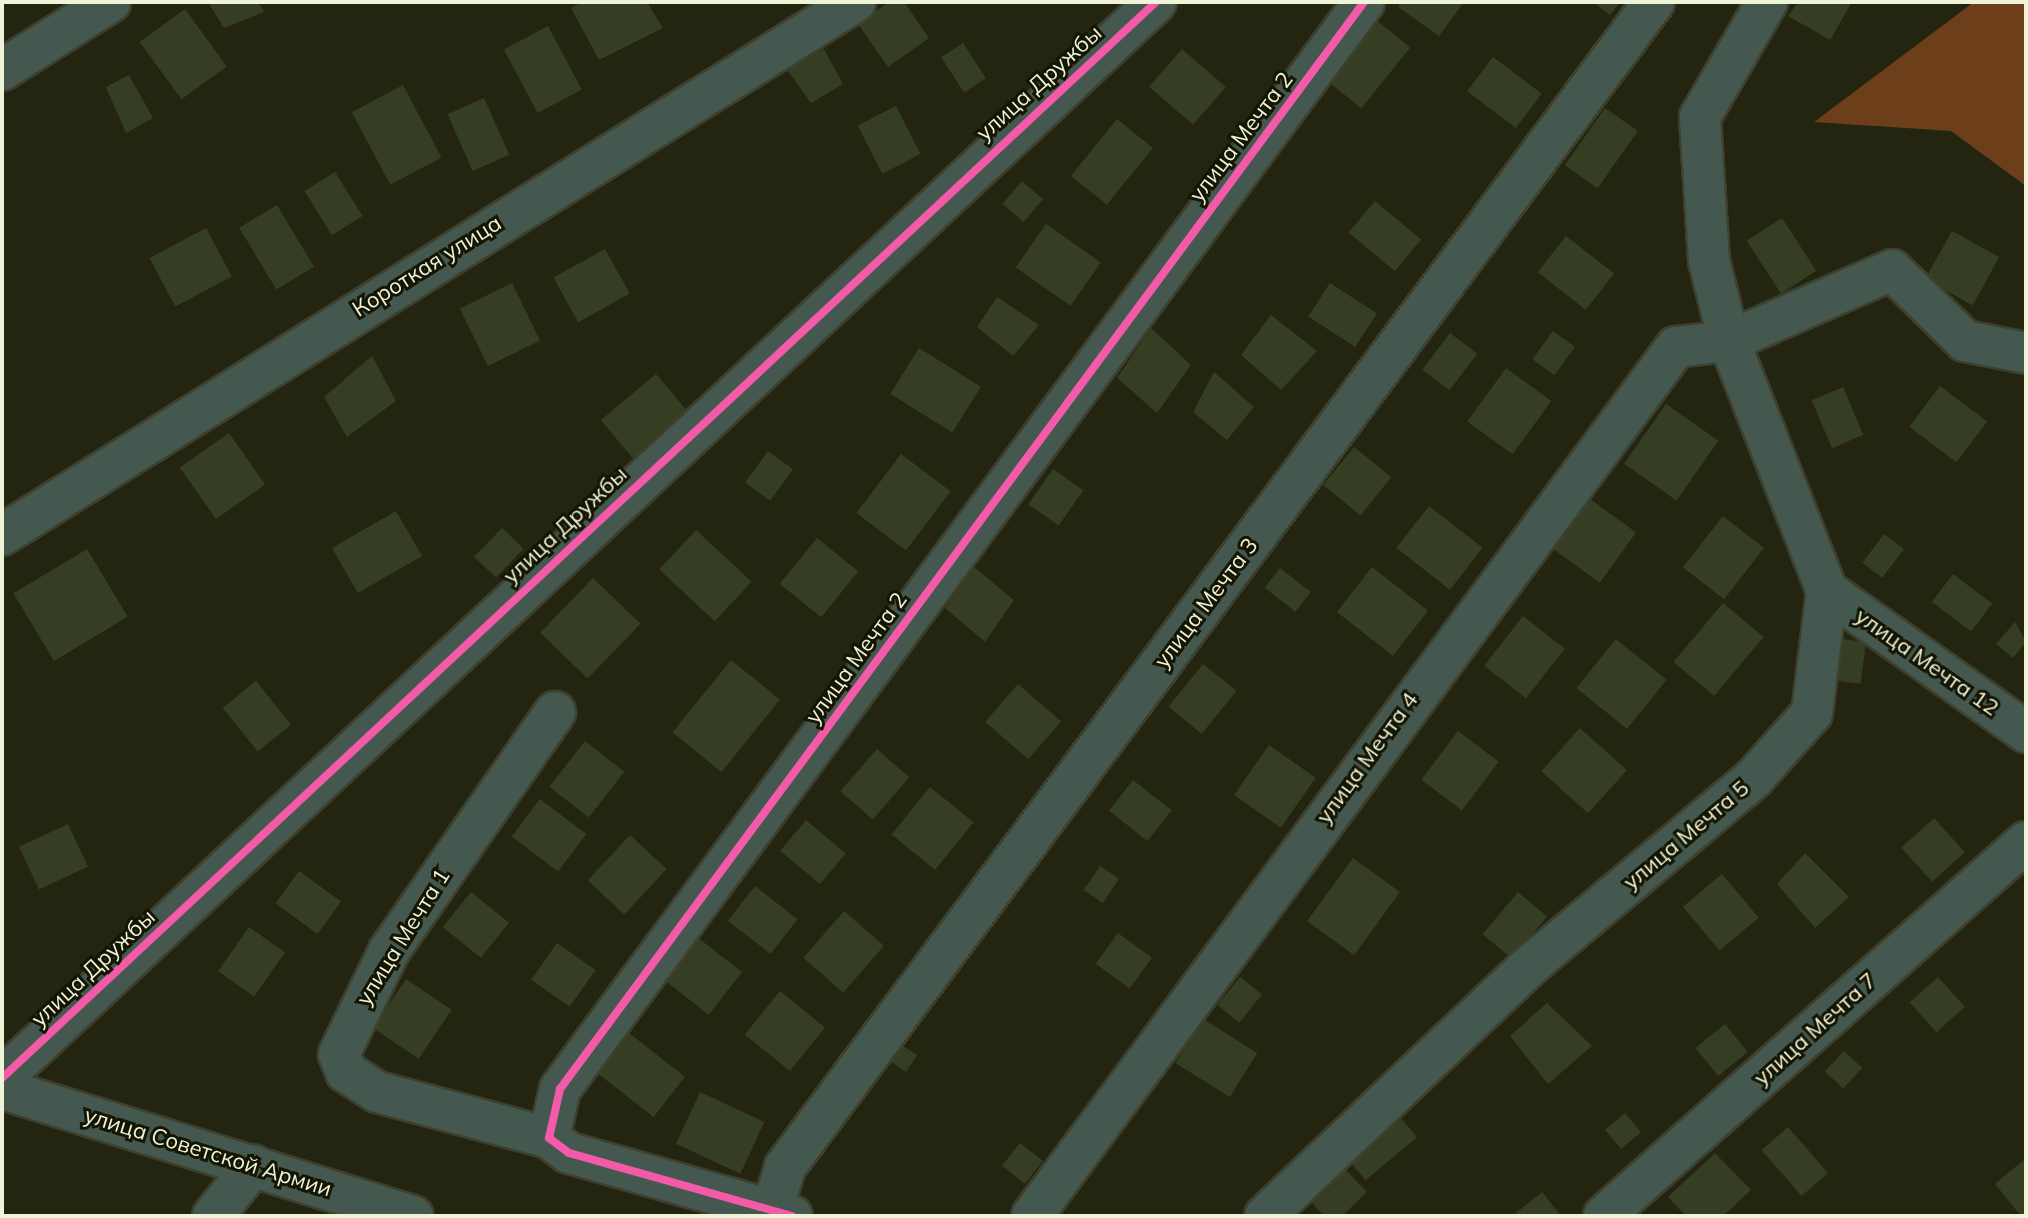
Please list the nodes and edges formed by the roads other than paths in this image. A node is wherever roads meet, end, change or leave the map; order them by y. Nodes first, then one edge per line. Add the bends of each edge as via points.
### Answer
1 (110, 2) edge
2 (855, 2) edge
3 (1156, 2) edge
4 (1364, 2) edge
5 (1654, 2) edge
6 (1767, 2) edge
7 (2, 70) edge
8 (1729, 341) junction
9 (2026, 353) edge
10 (2, 535) edge
11 (1827, 591) junction
12 (555, 712) dead end
13 (2026, 732) edge
14 (2026, 842) edge
15 (2, 1078) edge
16 (2, 1089) edge
17 (549, 1138) junction
18 (254, 1165) junction
19 (782, 1214) edge
20 (1270, 1215) edge
21 (213, 1216) edge
22 (413, 1216) edge
23 (1032, 1216) edge
24 (1604, 1216) edge

1 - 7 street
2 - 10 street, Короткая улица
3 - 15 street, улица Дружбы
4 - 17 street, улица Мечта 2 via 560,1089
5 - 19 street, улица Мечта 3 via 794,1154
6 - 8 street via 1700,117 1709,261
8 - 9 street, улица Мечта 4 via 1892,270 1965,341
8 - 11 street, улица Мечта 5
8 - 23 street, улица Мечта 4 via 1676,347
11 - 13 street, улица Мечта 12
11 - 20 street, улица Мечта 5 via 1812,713 1754,778 1527,968
12 - 17 street, улица Мечта 1 via 389,951 339,1054 346,1072 377,1092
14 - 24 street, улица Мечта 7
16 - 18 street, улица Советской Армии
17 - 19 street via 601,1165
18 - 21 street
18 - 22 street, улица Советской Армии

